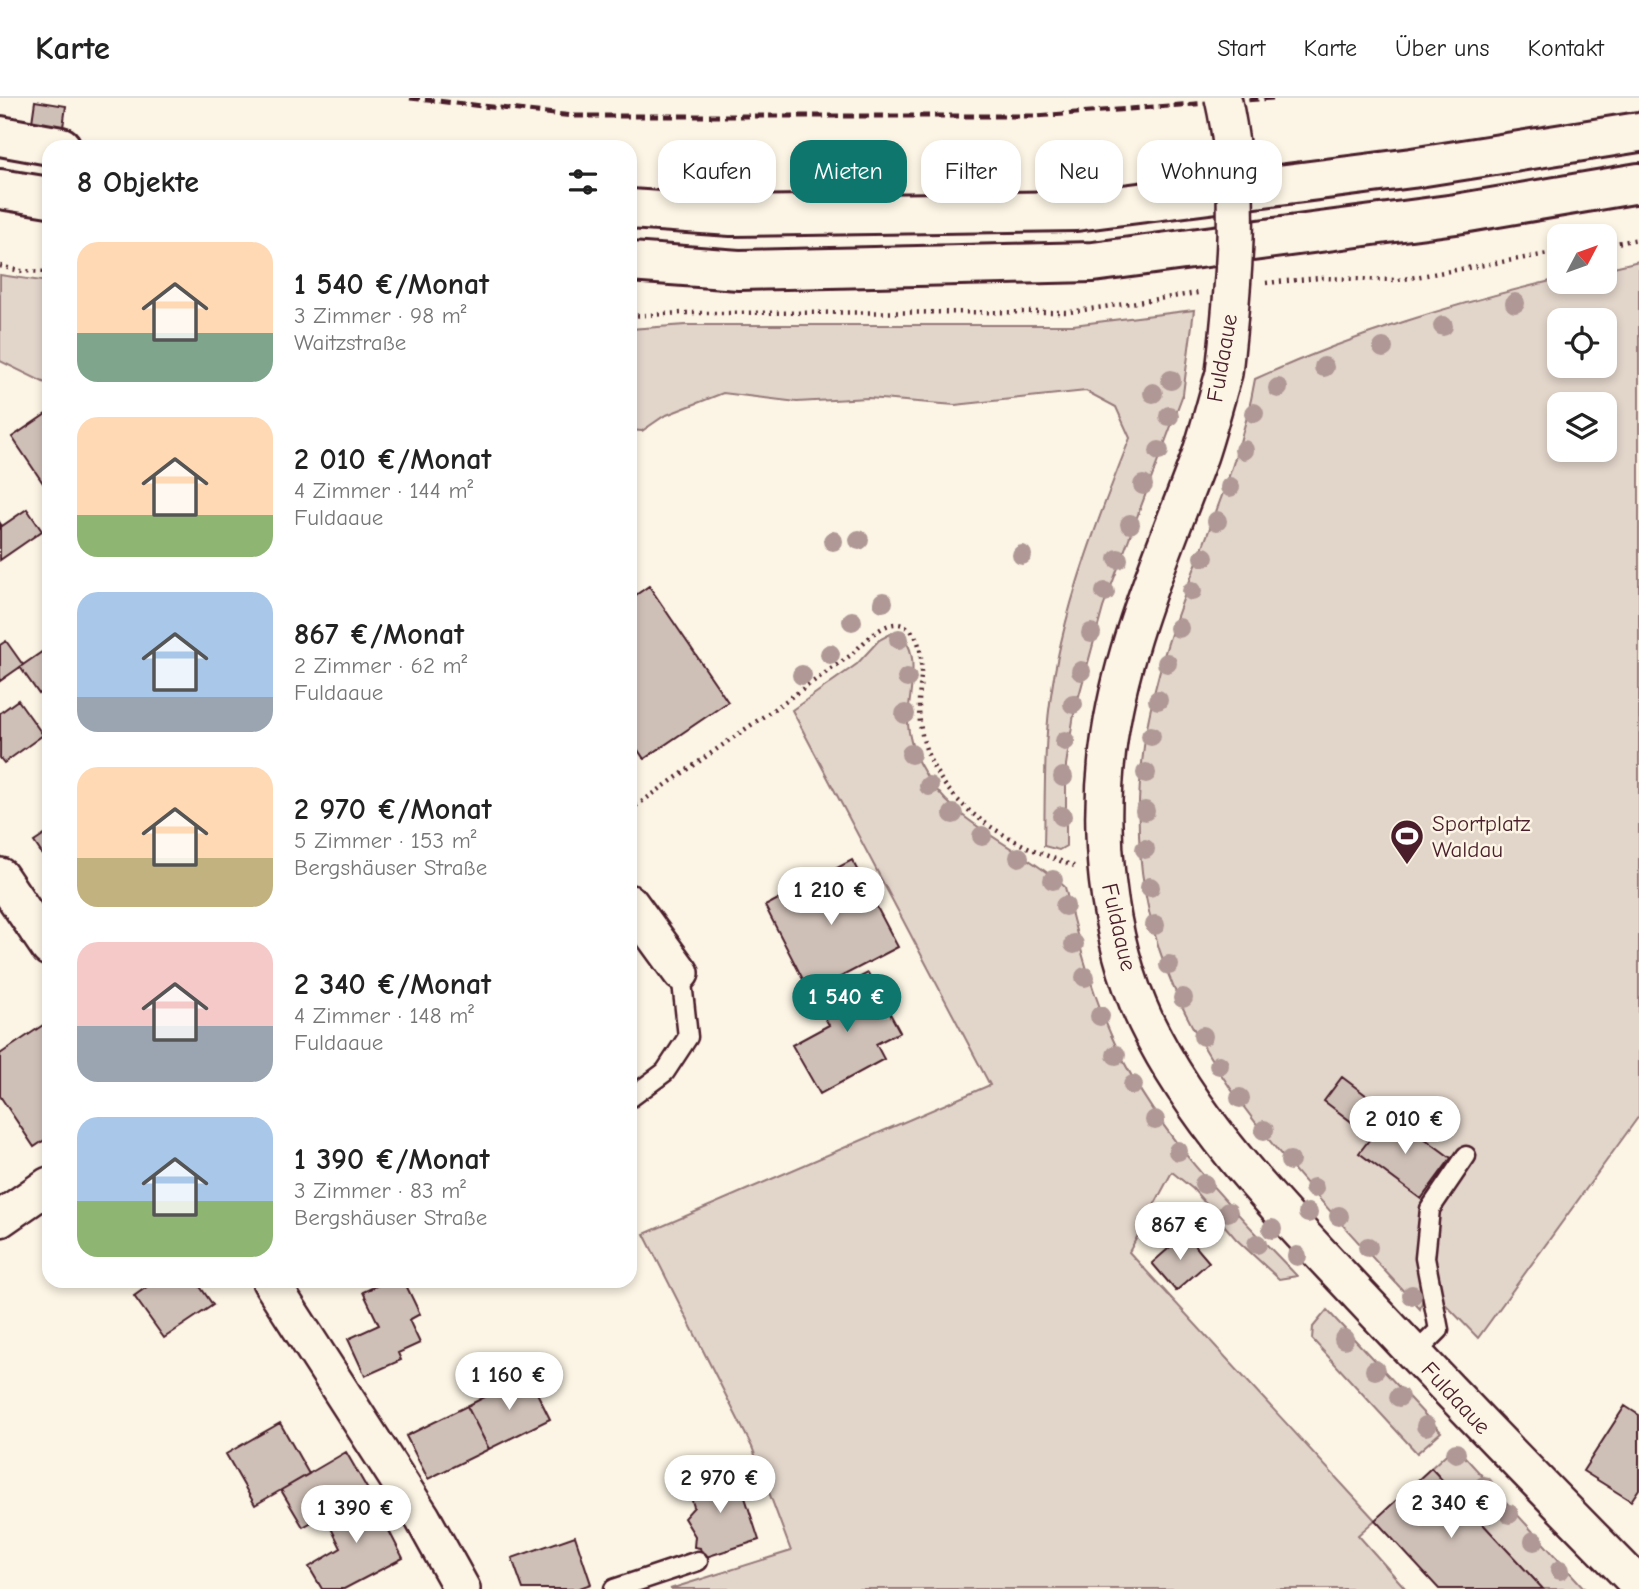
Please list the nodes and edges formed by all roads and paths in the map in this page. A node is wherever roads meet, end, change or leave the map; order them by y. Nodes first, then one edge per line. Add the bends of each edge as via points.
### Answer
1 (1223, 98) edge
2 (1639, 132) edge
3 (0, 136) edge
4 (42, 144) edge
5 (1639, 183) edge
6 (0, 189) edge
7 (42, 196) edge
8 (637, 209) edge
9 (1639, 239) edge
10 (1617, 242) edge
11 (637, 263) edge
12 (0, 266) edge
13 (42, 271) edge
14 (637, 805) edge
15 (0, 876) edge
16 (1108, 879) junction
17 (637, 913) edge
18 (42, 938) edge
19 (681, 973) joint
20 (637, 1093) edge
21 (1466, 1156) dead end
22 (42, 1190) edge
23 (0, 1219) edge
24 (275, 1288) edge
25 (1415, 1354) junction
26 (698, 1562) dead end
27 (1639, 1585) edge
28 (462, 1589) edge
29 (614, 1589) edge

1 - 16 street, Fuldaaue, bridge via 1236,203 1235,276 1224,373 1120,680 1105,817
2 - 8 main road via 1412,168 1076,211 731,216
3 - 4 main road
5 - 11 main road via 1455,214 1093,262 740,270
6 - 7 main road
9 - 10 path
12 - 13 path
14 - 16 path via 892,624 914,634 920,656 919,727 930,764 943,784 960,804 1028,849
15 - 18 street
16 - 25 street, Fuldaaue via 1123,957 1144,1018 1171,1069 1286,1217
17 - 19 street
19 - 20 lane via 688,1037 665,1072
21 - 25 lane via 1430,1209 1425,1258 1439,1330
22 - 23 street
24 - 28 street via 422,1517
25 - 27 street, Fuldaaue
26 - 29 lane

